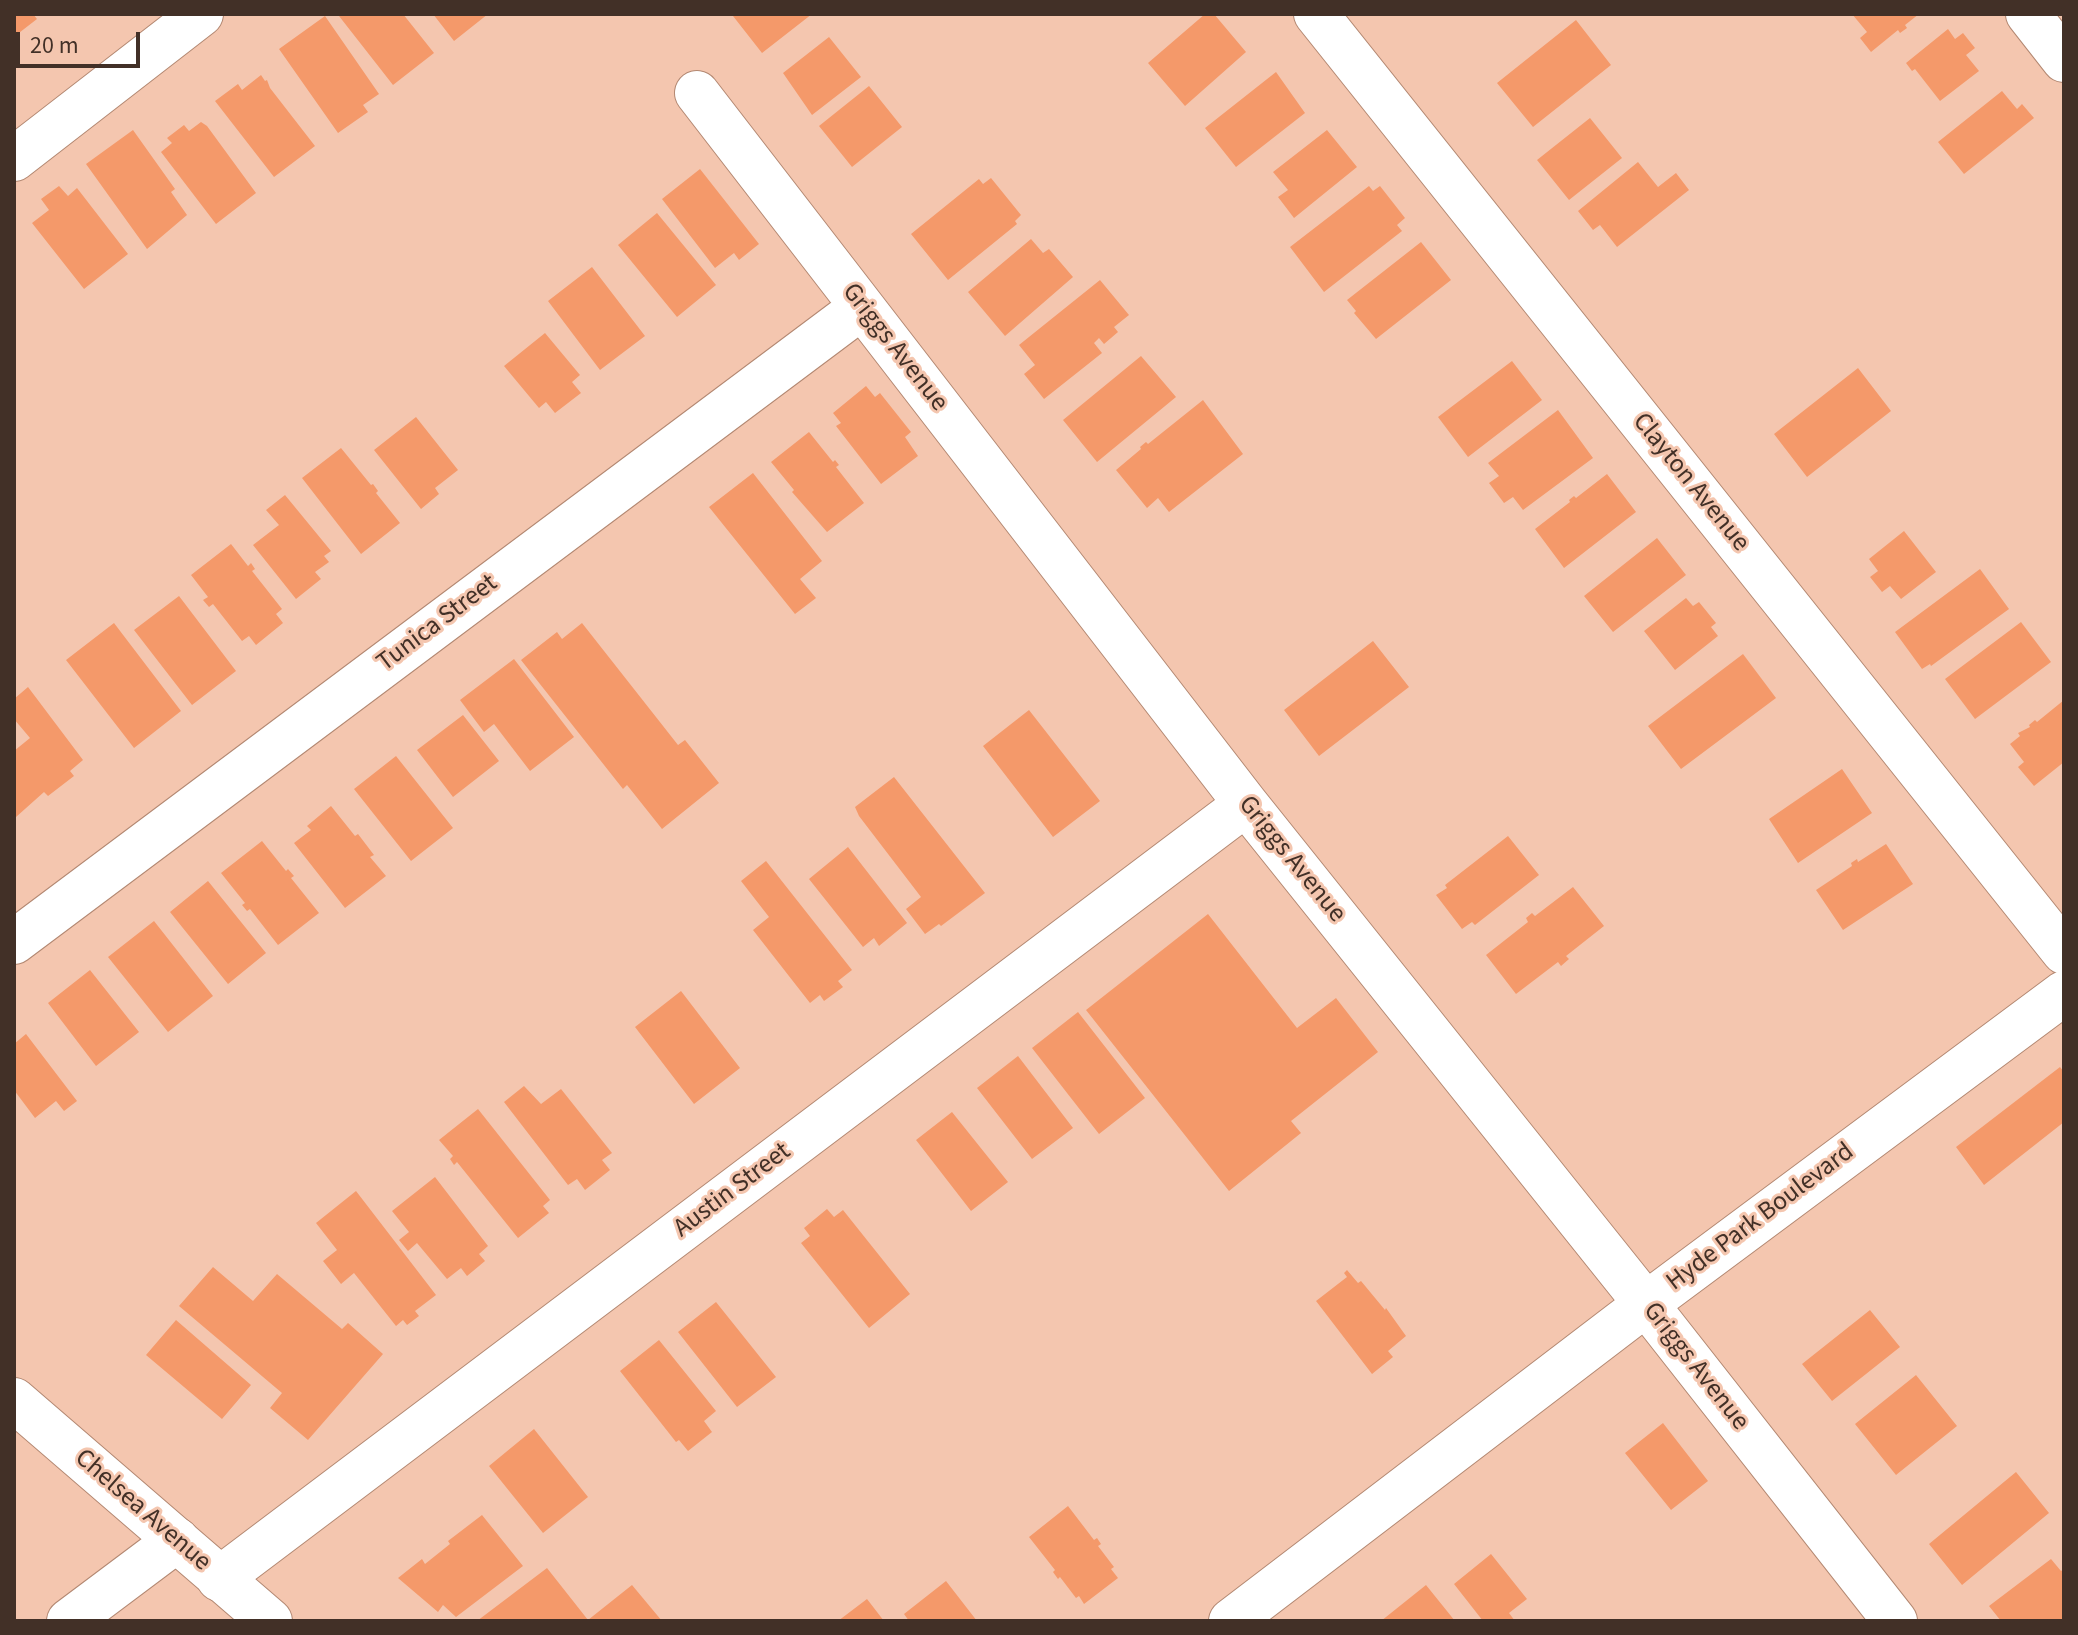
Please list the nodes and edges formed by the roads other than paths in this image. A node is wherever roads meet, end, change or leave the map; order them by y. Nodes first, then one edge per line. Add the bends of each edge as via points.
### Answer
1 (201, 14) edge
2 (1316, 14) edge
3 (2028, 14) edge
4 (2064, 60) edge
5 (697, 93) dead end
6 (14, 159) edge
7 (862, 307) junction
8 (1246, 804) junction
9 (14, 942) edge
10 (2064, 952) edge
11 (2064, 993) edge
12 (1646, 1304) junction
13 (14, 1400) edge
14 (177, 1540) junction
15 (219, 1579) junction
16 (69, 1621) edge
17 (270, 1621) edge
18 (1231, 1621) edge
19 (1895, 1621) edge

1 - 6 street
2 - 10 street, Clayton Avenue
3 - 4 street
5 - 7 street, Griggs Avenue
7 - 8 street, Griggs Avenue
7 - 9 street, Tunica Street
8 - 12 street, Griggs Avenue
8 - 15 street, Austin Street
11 - 12 street, Hyde Park Boulevard
12 - 18 street, Hyde Park Boulevard
12 - 19 street, Griggs Avenue
13 - 14 street, Chelsea Avenue
14 - 15 street, Chelsea Avenue
14 - 16 street
15 - 17 street, Chelsea Avenue

